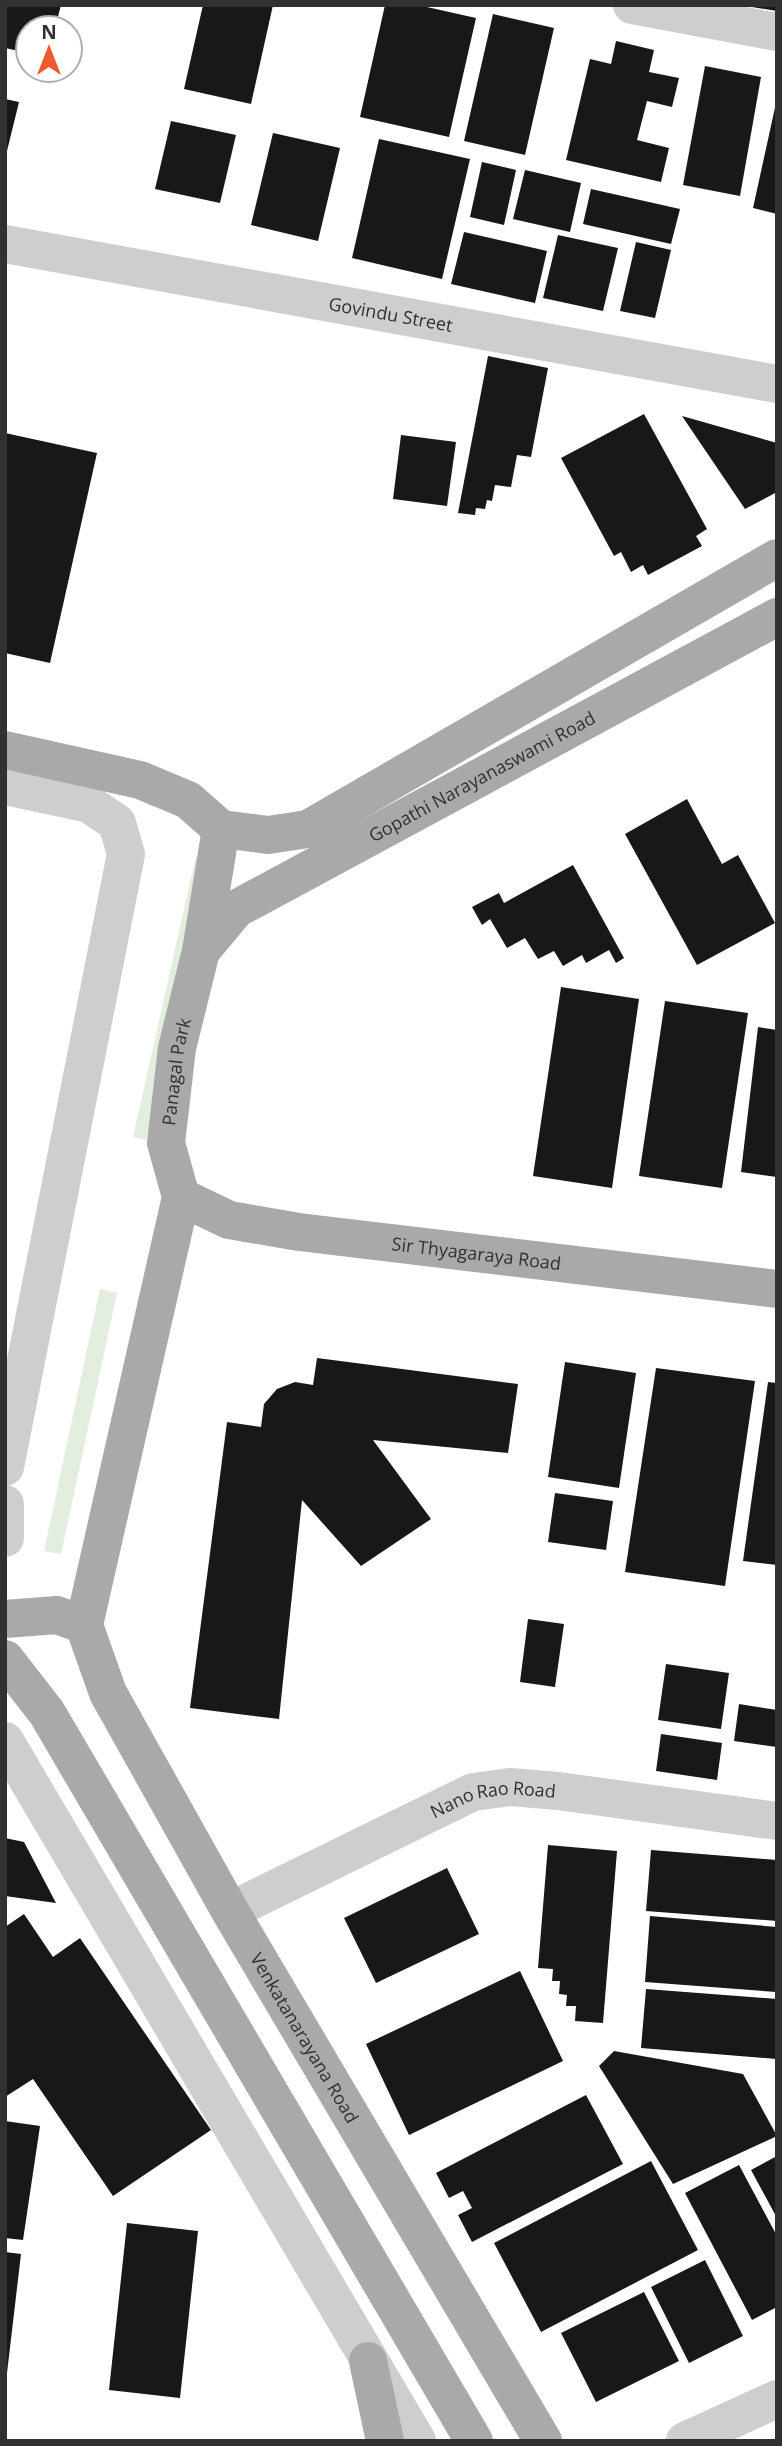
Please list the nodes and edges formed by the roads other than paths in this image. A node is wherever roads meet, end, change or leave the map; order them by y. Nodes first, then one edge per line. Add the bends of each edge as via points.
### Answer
1 (632, 5) edge
2 (777, 32) edge
3 (5, 244) edge
4 (777, 384) edge
5 (777, 558) edge
6 (777, 617) edge
7 (5, 750) edge
8 (5, 786) edge
9 (221, 829) junction
10 (201, 951) junction
11 (181, 1197) junction
12 (777, 1289) edge
13 (5, 1467) edge
14 (5, 1504) edge
15 (5, 1538) edge
16 (5, 1619) edge
17 (83, 1625) junction
18 (5, 1659) edge
19 (5, 1741) edge
20 (777, 1821) edge
21 (230, 1911) junction
22 (368, 2361) junction
23 (777, 2399) edge
24 (385, 2441) edge
25 (417, 2441) edge
26 (474, 2441) edge
27 (543, 2441) edge
28 (685, 2441) edge

1 - 2 street
3 - 4 street, Govindu Street
5 - 9 main road, Gopathi Narayanaswami Road via 309,829 268,835
6 - 10 main road, Gopathi Narayanaswami Road via 236,909
7 - 9 main road via 140,780 188,800
8 - 13 street via 89,804 117,823 127,854
9 - 10 main road, Panagal Park
10 - 11 main road, Panagal Park via 177,1048 166,1143
11 - 12 main road, Sir Thyagaraya Road via 229,1220 299,1232
11 - 17 main road, Panagal Park
14 - 15 street
16 - 17 main road via 57,1615
17 - 21 main road, Venkatanarayana Road via 108,1693
18 - 26 main road via 47,1713
19 - 22 street
20 - 21 street, Nano Rao Road via 558,1791 510,1787 473,1792
21 - 27 main road, Venkatanarayana Road
22 - 24 main road
22 - 25 street
23 - 28 street

